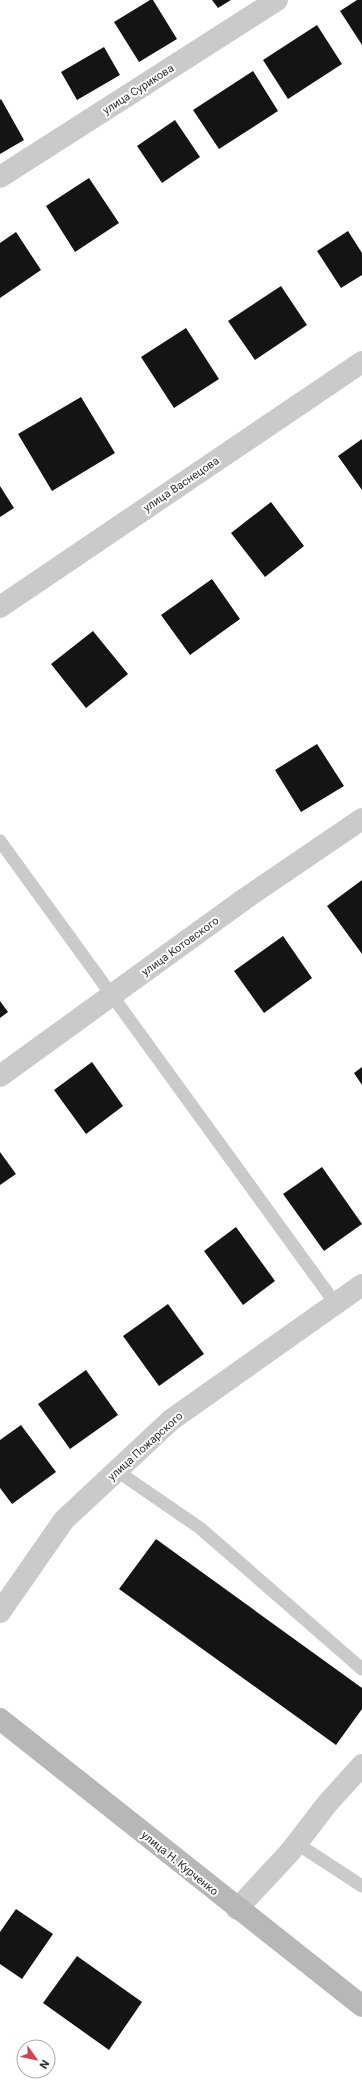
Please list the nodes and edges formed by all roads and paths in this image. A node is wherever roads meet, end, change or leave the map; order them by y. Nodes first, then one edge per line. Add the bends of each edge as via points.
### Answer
1 (277, 0) edge
2 (0, 177) edge
3 (362, 362) edge
4 (0, 607) edge
5 (362, 819) edge
6 (0, 841) edge
7 (112, 996) junction
8 (0, 1076) edge
9 (362, 1285) edge
10 (336, 1303) junction
11 (117, 1471) junction
12 (0, 1612) edge
13 (362, 1670) edge
14 (0, 1719) edge
15 (362, 1765) edge
16 (296, 1843) junction
17 (362, 1886) edge
18 (237, 1909) junction
19 (362, 2006) edge

1 - 2 street, улица Сурикова
3 - 4 street, улица Васнецова
5 - 7 street, улица Котовского via 246,898
6 - 7 lane
7 - 8 street, улица Котовского
7 - 10 lane
9 - 10 street, улица Пожарского
10 - 11 street, улица Пожарского via 171,1420
11 - 12 street, улица Пожарского via 64,1520
11 - 13 lane via 200,1528
14 - 18 main road, улица Н. Курченко
15 - 16 street
16 - 17 lane
16 - 18 street
18 - 19 main road, улица Н. Курченко

